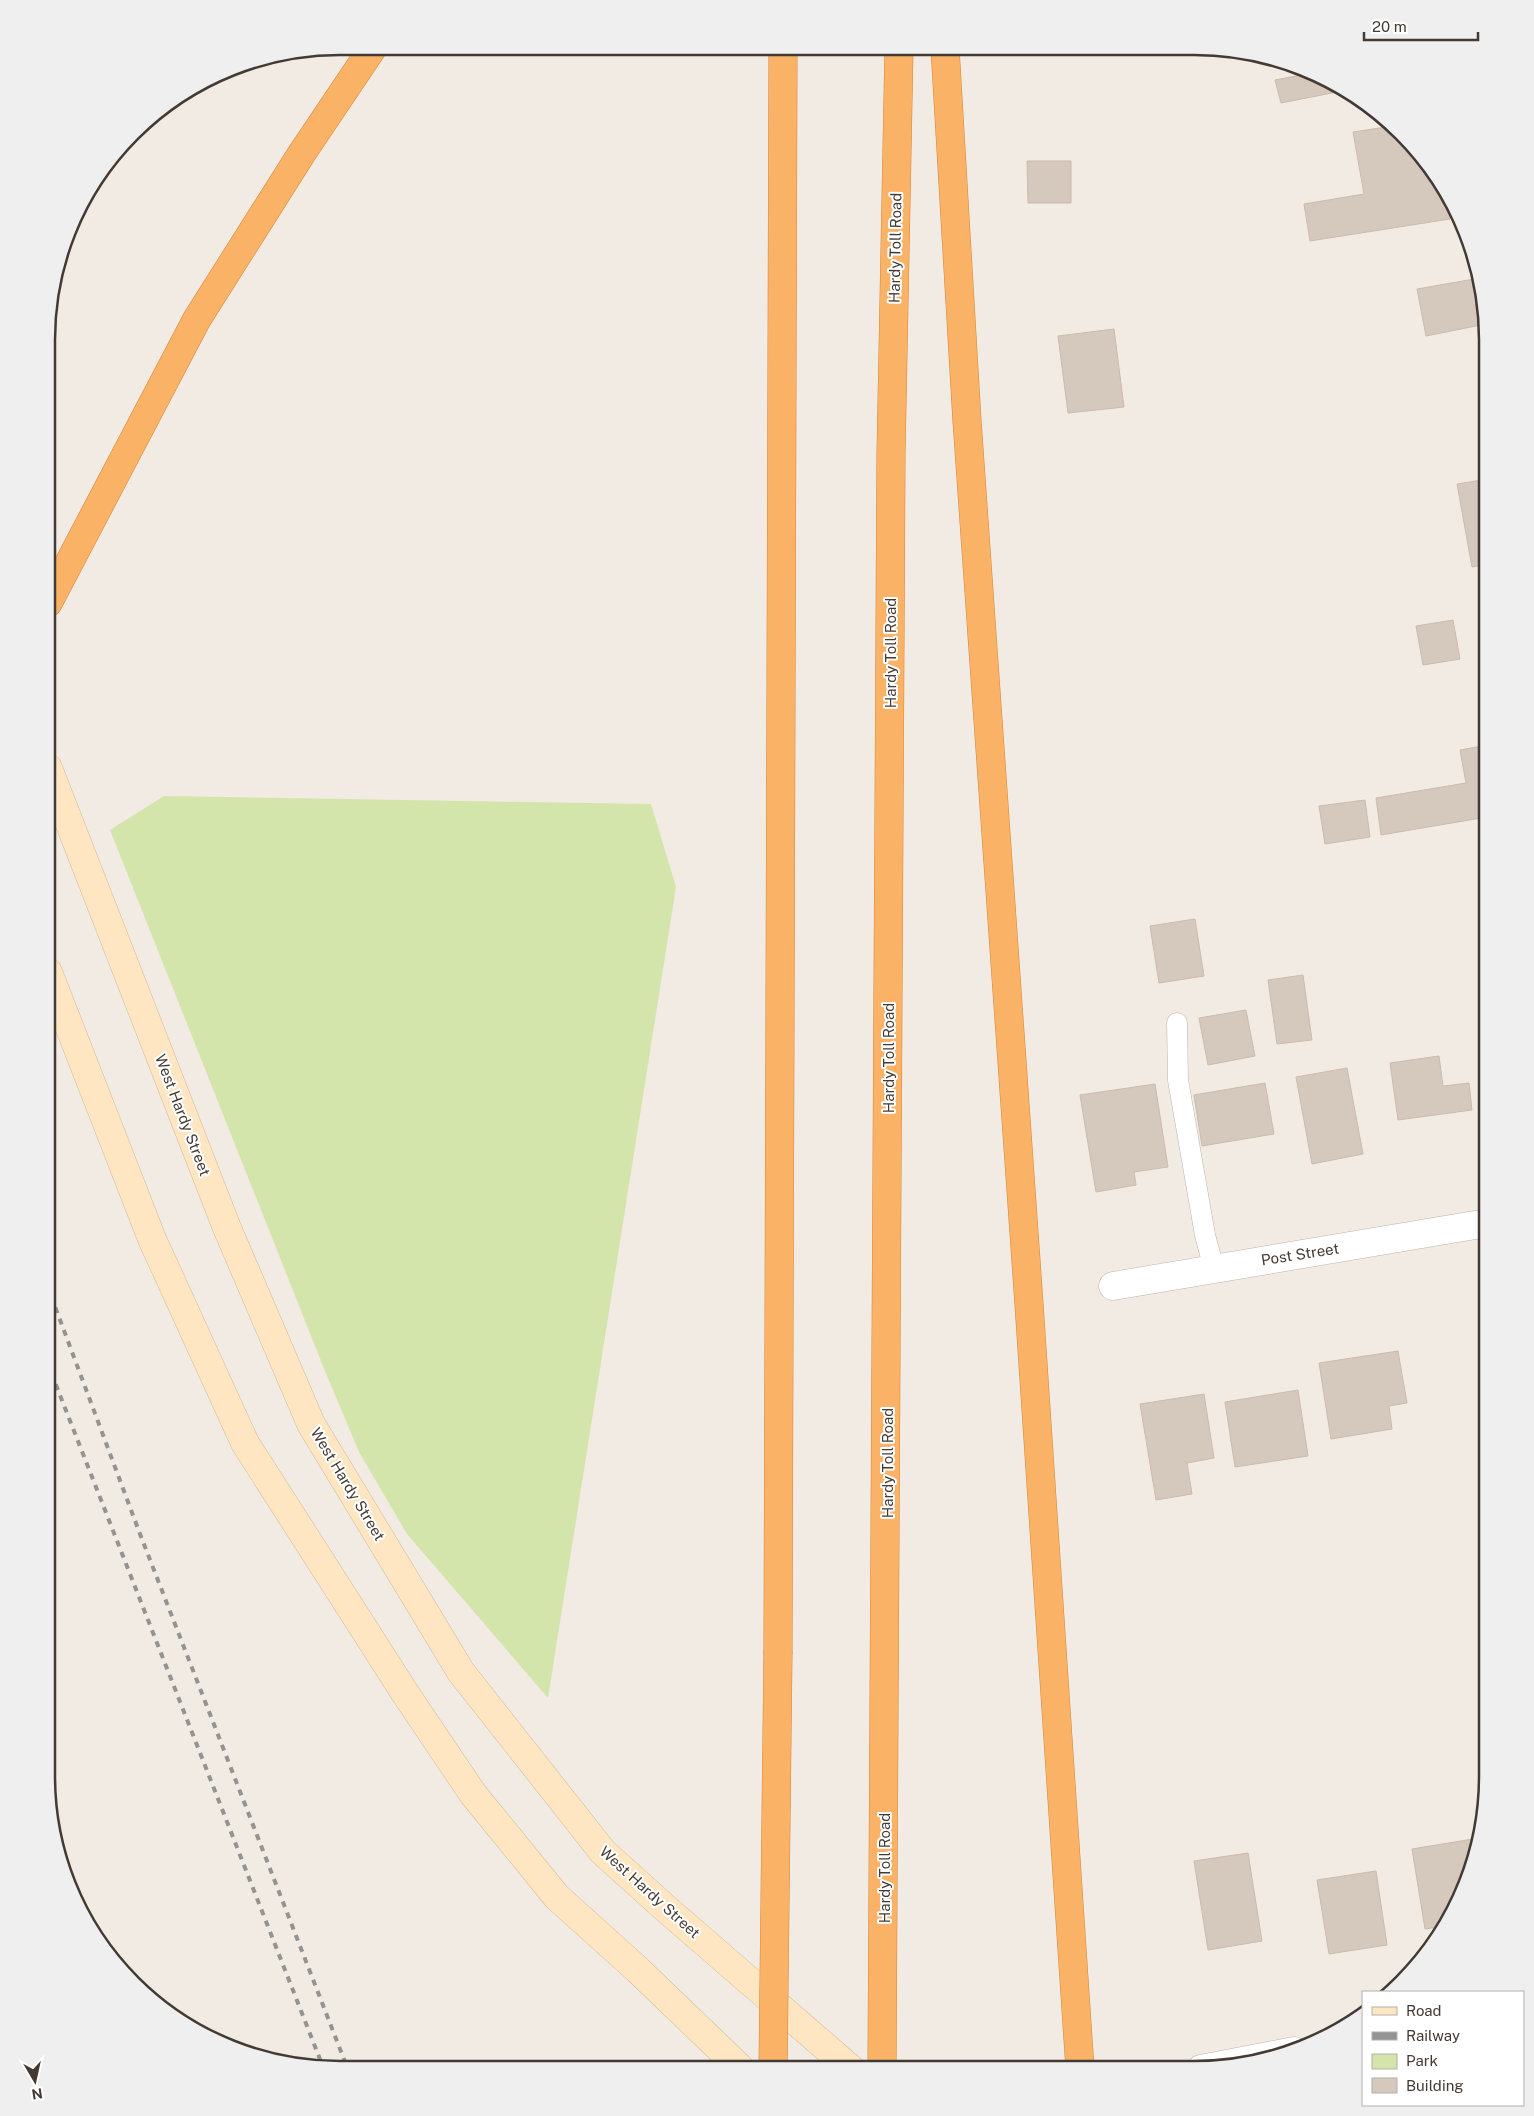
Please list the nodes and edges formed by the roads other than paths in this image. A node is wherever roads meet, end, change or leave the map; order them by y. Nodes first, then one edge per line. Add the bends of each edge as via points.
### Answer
1 (368, 55) edge
2 (783, 55) edge
3 (899, 55) edge
4 (945, 55) edge
5 (55, 590) edge
6 (55, 786) edge
7 (55, 990) edge
8 (1177, 1023) dead end
9 (1479, 1224) edge
10 (1214, 1269) junction
11 (1113, 1286) dead end
12 (733, 2061) edge
13 (773, 2061) edge
14 (842, 2061) edge
15 (882, 2061) edge
16 (1079, 2061) edge

1 - 5 highway via 197,319
2 - 13 highway, bridge via 778,1651
3 - 15 highway, Hardy Toll Road via 891,454
4 - 16 highway via 967,421
6 - 14 main road, West Hardy Street via 227,1228 310,1424 461,1672 603,1852
7 - 12 main road via 152,1239 251,1451 472,1794 558,1897
8 - 10 lane via 1178,1080
9 - 10 street, Post Street
10 - 11 street, Post Street

